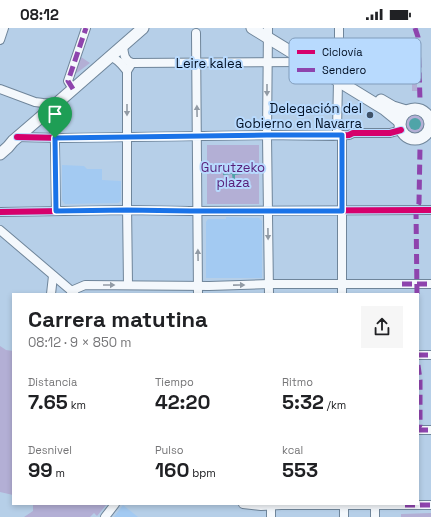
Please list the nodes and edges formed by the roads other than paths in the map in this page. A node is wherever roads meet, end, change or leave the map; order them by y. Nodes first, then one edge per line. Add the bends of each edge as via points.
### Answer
1 (4, 28) edge
2 (86, 28) edge
3 (143, 28) edge
4 (252, 28) edge
5 (339, 28) edge
6 (266, 31) edge
7 (196, 33) dead end
8 (338, 38) edge
9 (0, 40) edge
10 (289, 44) edge
11 (123, 46) junction
12 (289, 48) edge
13 (111, 57) junction
14 (196, 62) junction
15 (289, 62) edge
16 (132, 63) junction
17 (268, 63) junction
18 (127, 71) junction
19 (336, 84) edge
20 (352, 84) edge
21 (356, 84) edge
22 (0, 89) edge
23 (73, 89) junction
24 (35, 102) junction
25 (54, 105) junction
26 (406, 111) junction
27 (43, 115) junction
28 (400, 126) junction
29 (430, 126) edge
30 (267, 135) junction
31 (342, 135) junction
32 (197, 136) junction
33 (127, 137) junction
34 (427, 137) edge
35 (55, 138) junction
36 (15, 139) junction
37 (0, 146) edge
38 (0, 154) edge
39 (127, 210) junction
40 (197, 210) junction
41 (268, 210) junction
42 (431, 210) edge
43 (56, 211) junction
44 (342, 211) junction
45 (0, 212) edge
46 (0, 230) edge
47 (53, 276) junction
48 (269, 284) junction
49 (431, 284) edge
50 (128, 285) junction
51 (342, 285) junction
52 (198, 290) edge
53 (72, 292) edge
54 (51, 293) edge
55 (269, 293) edge
56 (342, 293) edge
57 (419, 355) edge
58 (431, 355) edge
59 (419, 430) edge
60 (431, 430) edge
61 (114, 505) edge
62 (252, 505) edge
63 (271, 505) edge
64 (344, 505) edge
65 (431, 505) edge
66 (375, 506) junction
67 (105, 517) edge
68 (271, 517) edge
69 (344, 517) edge
70 (375, 517) edge

1 - 9 street
2 - 23 street via 68,81
3 - 11 main road
4 - 6 main road
5 - 8 street
6 - 10 main road
6 - 12 main road
6 - 17 street
7 - 14 street
11 - 13 main road
11 - 16 street via 127,61
13 - 18 street
13 - 23 main road
14 - 16 street, Leire kalea
14 - 17 street, Leire kalea
32 -> 14 street
15 - 17 street, Leire kalea
16 - 18 street
17 -> 30 street
18 -> 33 street
19 - 31 street via 337,131
20 - 28 main road via 384,109
21 - 26 main road via 393,107
22 - 24 street
23 - 25 main road
24 - 25 street
24 - 27 street
25 - 27 main road
25 - 35 street
26 - 28 main road
26 - 29 main road via 415,109 424,112
27 - 36 main road
28 - 31 street via 390,133
28 - 34 main road via 407,137
29 - 34 main road
30 - 31 street
30 - 32 street
30 - 41 street
31 - 44 street
32 - 33 street
32 - 40 street
33 - 35 street
33 - 39 street
35 - 36 street
35 - 43 street
36 - 37 main road
36 - 38 main road
39 - 40 street
39 - 43 street
39 - 50 street
40 - 41 street
52 -> 40 street
41 - 44 street
41 -> 48 street
42 - 44 street
43 - 45 street
44 - 51 street
46 - 47 street
47 - 53 street
47 - 54 street
48 - 51 street
52 -> 48 street
48 - 55 street
49 - 51 street
50 - 52 street
53 -> 50 street via 85,285
51 - 56 street
57 - 58 street
59 - 60 street
61 - 67 street
62 - 63 street
63 - 64 street
63 - 68 street
64 - 66 street
64 - 69 street
65 - 66 street
66 - 70 street

